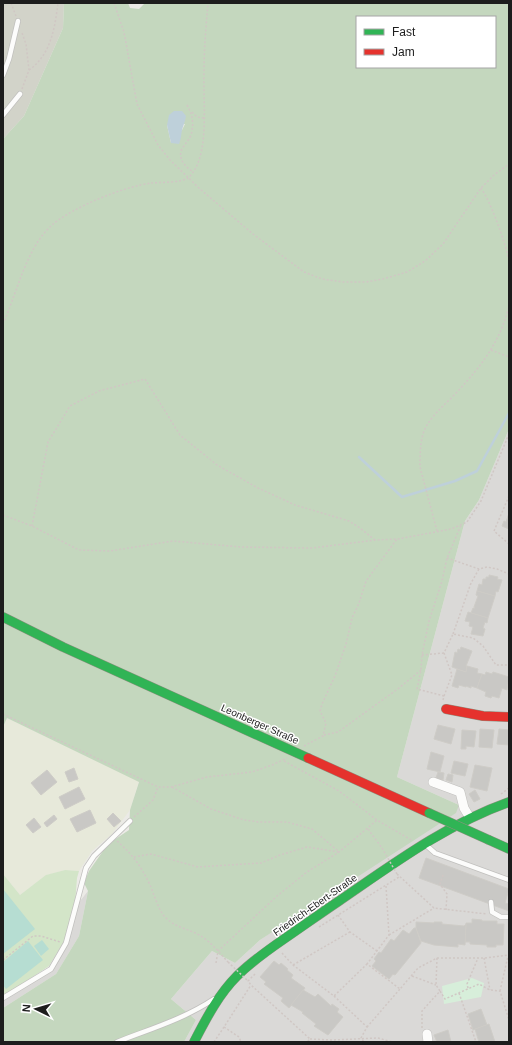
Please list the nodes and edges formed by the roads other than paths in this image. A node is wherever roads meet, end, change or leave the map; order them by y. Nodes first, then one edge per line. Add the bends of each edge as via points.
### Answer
1 (18, 21) road end
2 (3, 75) edge
3 (20, 94) road end
4 (3, 115) edge
5 (3, 616) edge
6 (446, 709) road end
7 (509, 717) edge
8 (432, 782) dead end
9 (509, 802) edge
10 (470, 818) junction
11 (130, 821) road end
12 (425, 844) junction
13 (509, 849) edge
14 (509, 880) edge
15 (491, 902) dead end
16 (509, 917) edge
17 (225, 991) junction
18 (3, 998) edge
19 (117, 1042) edge
20 (194, 1042) edge

1 - 2 lane
3 - 4 lane
5 - 13 main road, Leonberger Straße, bridge via 63,647
6 - 7 main road via 483,716
8 - 10 street via 460,792 464,808
9 - 10 main road, Friedrich-Ebert-Straße
10 - 12 main road, Friedrich-Ebert-Straße
11 - 18 lane via 94,856 86,868 66,943 51,969
12 - 14 lane via 435,853
12 - 17 main road, Friedrich-Ebert-Straße via 347,894 266,952
15 - 16 lane via 492,912
17 - 19 lane, Friedrich-Ebert-Straße via 207,1004 170,1023
17 - 20 main road, Friedrich-Ebert-Straße

